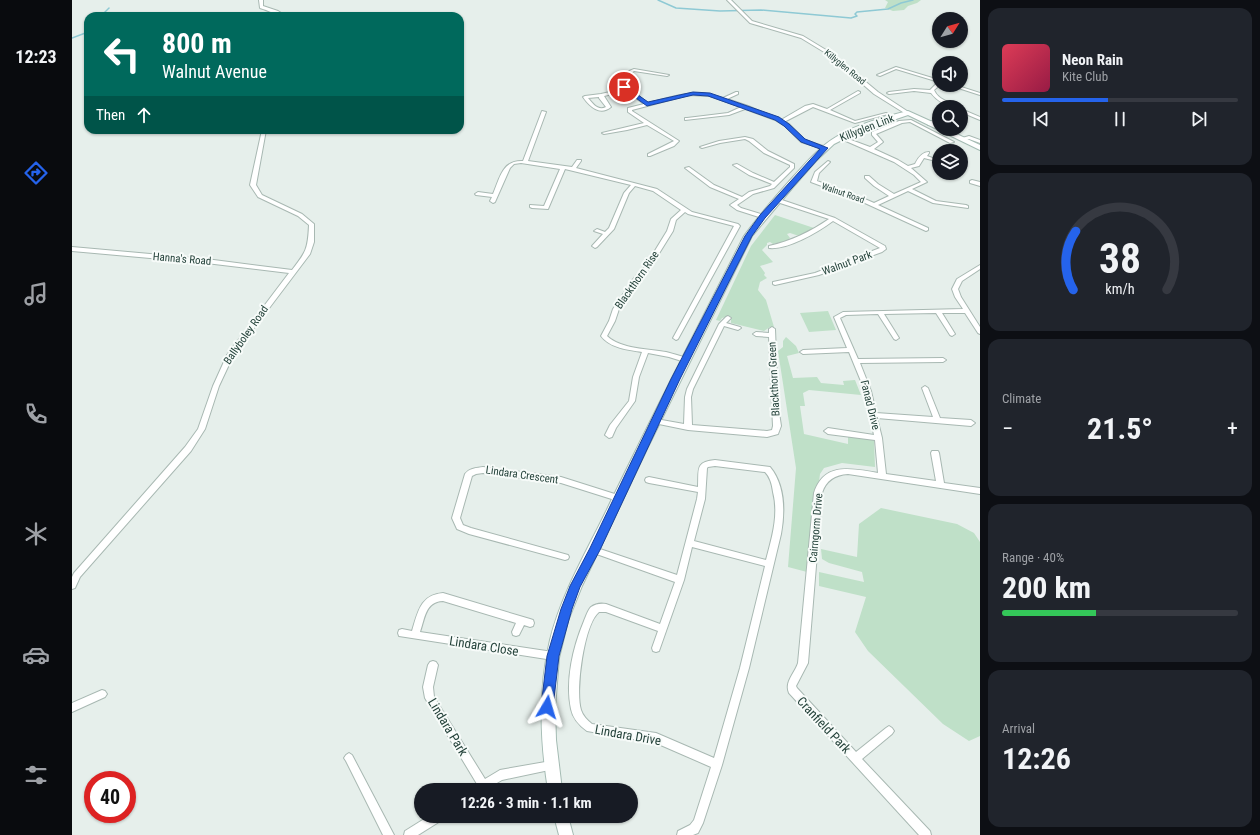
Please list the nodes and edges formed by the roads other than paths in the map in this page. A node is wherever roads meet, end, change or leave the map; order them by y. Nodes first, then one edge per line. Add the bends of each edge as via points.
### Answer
1 (261, 0) edge
2 (729, 0) edge
3 (277, 12) edge
4 (667, 75) dead end
5 (879, 75) dead end
6 (932, 81) edge
7 (627, 90) junction
8 (968, 90) edge
9 (858, 92) dead end
10 (932, 92) joint
11 (736, 93) dead end
12 (889, 93) dead end
13 (980, 94) edge
14 (604, 95) junction
15 (725, 99) junction
16 (940, 100) edge
17 (647, 104) junction
18 (746, 107) junction
19 (828, 110) junction
20 (544, 112) dead end
21 (968, 113) edge
22 (886, 114) dead end
23 (908, 114) junction
24 (687, 119) dead end
25 (980, 119) edge
26 (782, 121) junction
27 (648, 123) junction
28 (930, 124) edge
29 (604, 133) dead end
30 (263, 134) edge
31 (955, 136) edge
32 (841, 138) junction
33 (961, 139) junction
34 (952, 142) dead end
35 (980, 142) edge
36 (702, 147) dead end
37 (824, 148) junction
38 (980, 148) edge
39 (871, 149) junction
40 (650, 156) dead end
41 (932, 158) edge
42 (580, 161) dead end
43 (525, 162) junction
44 (828, 162) dead end
45 (736, 165) dead end
46 (563, 168) junction
47 (687, 168) dead end
48 (907, 168) junction
49 (573, 169) junction
50 (867, 177) dead end
51 (972, 182) dead end
52 (775, 184) junction
53 (980, 184) edge
54 (638, 185) junction
55 (907, 189) junction
56 (478, 194) dead end
57 (893, 196) junction
58 (741, 198) junction
59 (776, 200) junction
60 (874, 205) junction
61 (532, 206) dead end
62 (966, 207) dead end
63 (684, 210) junction
64 (762, 216) junction
65 (833, 219) junction
66 (926, 229) dead end
67 (598, 231) dead end
68 (608, 234) junction
69 (596, 246) dead end
70 (771, 247) dead end
71 (72, 249) edge
72 (978, 269) edge
73 (292, 272) junction
74 (774, 283) dead end
75 (967, 311) junction
76 (880, 312) junction
77 (938, 312) junction
78 (728, 318) dead end
79 (722, 324) junction
80 (738, 328) dead end
81 (980, 332) edge
82 (756, 334) dead end
83 (952, 334) dead end
84 (676, 338) dead end
85 (896, 338) dead end
86 (851, 350) junction
87 (645, 352) junction
88 (803, 352) dead end
89 (685, 360) junction
90 (943, 360) dead end
91 (857, 361) junction
92 (925, 388) dead end
93 (874, 415) junction
94 (938, 420) junction
95 (656, 421) junction
96 (971, 423) dead end
97 (688, 427) junction
98 (828, 431) dead end
99 (609, 435) dead end
100 (878, 438) junction
101 (935, 453) dead end
102 (882, 475) junction
103 (649, 480) dead end
104 (940, 484) junction
105 (701, 490) junction
106 (980, 491) edge
107 (618, 498) junction
108 (690, 543) junction
109 (594, 550) junction
110 (565, 557) dead end
111 (769, 564) junction
112 (680, 580) junction
113 (72, 585) edge
114 (663, 629) junction
115 (516, 632) dead end
116 (402, 633) dead end
117 (415, 635) junction
118 (656, 648) dead end
119 (553, 656) junction
120 (433, 665) dead end
121 (792, 692) joint
122 (102, 694) dead end
123 (72, 708) edge
124 (889, 731) dead end
125 (349, 758) dead end
126 (855, 759) junction
127 (717, 765) junction
128 (551, 766) junction
129 (477, 783) edge
130 (488, 783) edge
131 (554, 783) edge
132 (427, 823) edge
133 (563, 823) edge
134 (389, 835) edge
135 (409, 835) edge
136 (566, 835) edge
137 (682, 835) edge
138 (926, 835) edge

1 - 3 street via 261,7
2 - 23 street, Killyglen Road via 746,19 802,37 820,48 837,59 876,93
4 - 7 street via 632,70 622,82 622,86
5 - 6 street via 896,68
7 - 14 street
7 - 17 street
8 - 13 street
9 - 19 street
10 - 12 street via 914,90
10 - 16 street
11 - 15 street
14 - 14 street via 601,97 609,107 602,110 595,108 585,97
15 - 17 street via 708,94 693,94
15 - 18 street
17 - 27 street via 629,110
18 - 24 street via 732,113
18 - 26 street
19 - 22 street via 855,122
19 - 26 street via 810,106
20 - 43 street
21 - 25 street
23 - 28 street, Killyglen Road
23 - 32 street, Killyglen Link via 860,129
26 - 37 street via 803,141
27 - 29 street
27 - 40 street via 677,141
30 - 73 street, Ballyboley Road via 253,185 260,196 300,215 312,225 312,242 307,254
31 - 33 street, Killyglen Road
32 - 37 street, Killyglen Link
32 - 39 street, Walnut Road
33 - 35 street via 969,137
33 - 38 street, Killyglen Road
34 - 39 street via 917,123 906,121 874,133 881,142
36 - 52 street via 741,138 750,139 766,152 792,164
37 - 59 street, Killyglen Link
39 - 48 street, Walnut Road
41 - 48 street via 925,154 917,165
42 - 49 street
43 - 46 street
43 - 56 street via 513,163 508,167 494,198
44 - 60 street, Walnut Road via 817,173 814,182
45 - 52 street
46 - 49 street
46 - 61 street via 546,208
47 - 58 street via 710,185
48 - 55 street, Walnut Road via 924,182
49 - 54 street
50 - 57 street, Walnut Road
51 - 53 street
52 - 58 street
54 - 63 street via 656,191
54 - 68 street via 627,193
55 - 57 street, Walnut Road
55 - 62 street via 935,202
57 - 60 street, Walnut Road
58 - 64 street via 733,205 734,207
59 - 64 street, Killyglen Link
59 - 65 street, Walnut Park
60 - 66 street, Walnut Road
63 - 84 street via 737,226
63 - 87 street, Blackthorn Rise via 673,220 664,242 616,309 604,334 608,340
64 - 89 street, Killyglen Link via 748,236
65 - 70 street via 803,237
65 - 74 street, Walnut Park via 881,244 883,249 817,274
67 - 68 street
68 - 69 street
71 - 73 street, Hanna's Road via 206,260
72 - 75 street via 959,280 956,286 956,294
73 - 113 street, Ballyboley Road via 230,355 201,429 188,449 77,575
75 - 77 street
75 - 81 street
76 - 77 street
76 - 85 street
76 - 86 street, Fanad Drive via 839,315 837,320
77 - 83 street
78 - 79 street
79 - 80 street
79 - 97 street via 690,389
82 - 97 street, Blackthorn Green via 772,332 776,431 767,434
86 - 88 street
86 - 91 street, Fanad Drive
87 - 89 street, Blackthorn Rise
87 - 99 street via 636,377 632,401
89 - 95 street, Killyglen Link
90 - 91 street
91 - 93 street, Fanad Drive
92 - 94 street
93 - 94 street
93 - 100 street, Fanad Drive
94 - 96 street
95 - 97 street, Blackthorn Green
95 - 107 street, Killyglen Link
98 - 100 street, Fanad Drive
100 - 102 street, Fanad Drive
101 - 104 street
102 - 104 street, Cairngorm Drive
102 - 121 street, Cairngorm Drive via 858,471 839,472 828,477 820,486 803,663 802,669 792,683
103 - 105 street
104 - 106 street, Cairngorm Drive
105 - 108 street
105 - 111 street via 703,466 708,464 717,463 769,471 780,511
107 - 109 street, Killyglen Link
107 - 110 street, Lindara Crescent via 557,479 481,470 469,474 456,518 460,526 469,531
108 - 111 street
108 - 112 street
109 - 112 street
109 - 119 street, Killyglen Link via 566,609
111 - 127 street via 760,610
112 - 114 street
114 - 118 street
114 - 127 street, Lindara Drive via 606,608 600,607 593,611 583,634 575,668 574,697 580,720 591,729 662,740
115 - 117 street, Lindara Close via 526,622 437,597 426,604
116 - 117 street, Lindara Close
117 - 119 street, Lindara Close
119 - 128 street, Killyglen Link via 547,707
120 - 129 street, Lindara Park via 428,687 430,698
121 - 126 street, Cranfield Park
122 - 123 street
124 - 126 street, Cranfield Park
125 - 134 street
126 - 138 street, Cranfield Park
127 - 137 street via 698,824 693,830
128 - 130 street, Lindara Park via 500,775
128 - 131 street, Killyglen Link
132 - 135 street
133 - 136 street

